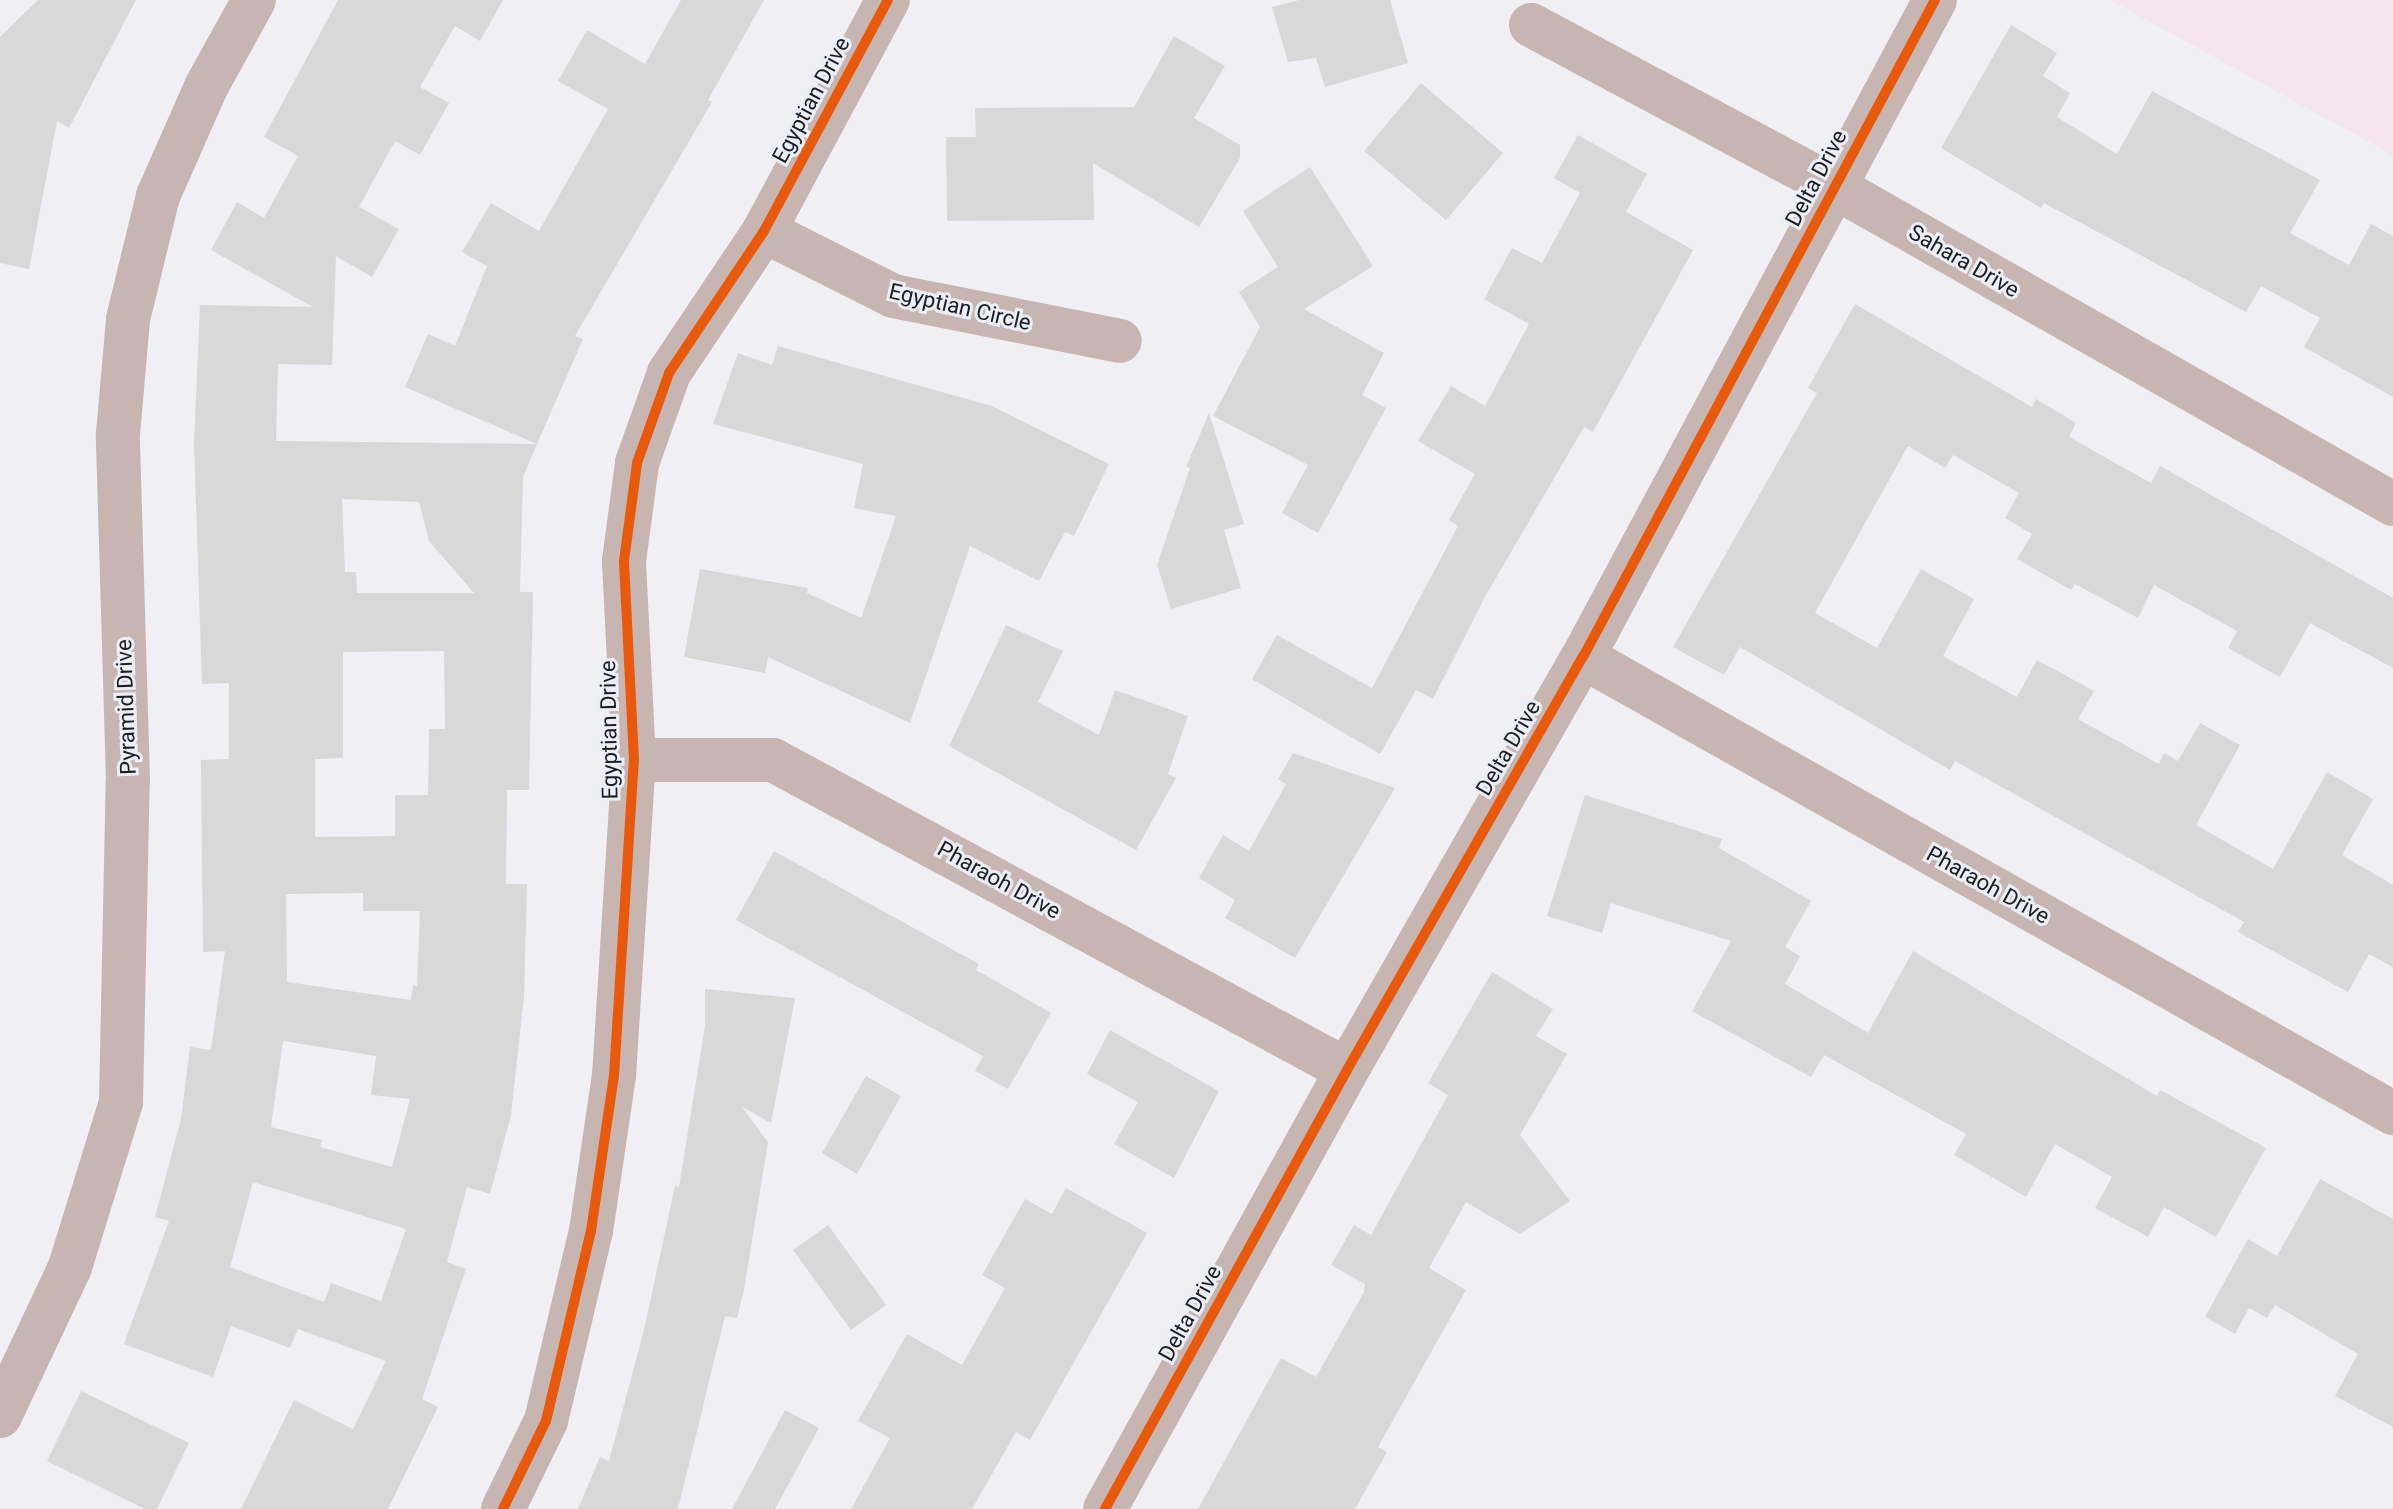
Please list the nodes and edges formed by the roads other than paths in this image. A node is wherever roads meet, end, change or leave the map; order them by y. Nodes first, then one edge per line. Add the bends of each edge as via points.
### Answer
1 (254, 0) edge
2 (888, 0) edge
3 (1935, 0) edge
4 (1531, 25) dead end
5 (1833, 186) junction
6 (764, 231) junction
7 (1120, 341) dead end
8 (2393, 504) edge
9 (1583, 657) junction
10 (634, 760) junction
11 (1347, 1070) junction
12 (2393, 1113) edge
13 (0, 1416) edge
14 (503, 1509) edge
15 (1105, 1509) edge

1 - 13 street, Pyramid Drive via 206,87 158,196 128,319 118,434 128,780 121,1102 70,1267
2 - 6 street, Egyptian Drive
3 - 5 street, Delta Drive
4 - 5 street, Sahara Drive
5 - 8 street, Sahara Drive
5 - 9 street, Delta Drive
6 - 7 street, Egyptian Circle via 893,296
6 - 10 street, Egyptian Drive via 669,373 637,463 624,561
9 - 11 street, Delta Drive
9 - 12 street, Pharaoh Drive
10 - 11 street, Pharaoh Drive via 773,760
10 - 14 street, Egyptian Drive via 614,1076 591,1231 546,1421
11 - 15 street, Delta Drive

